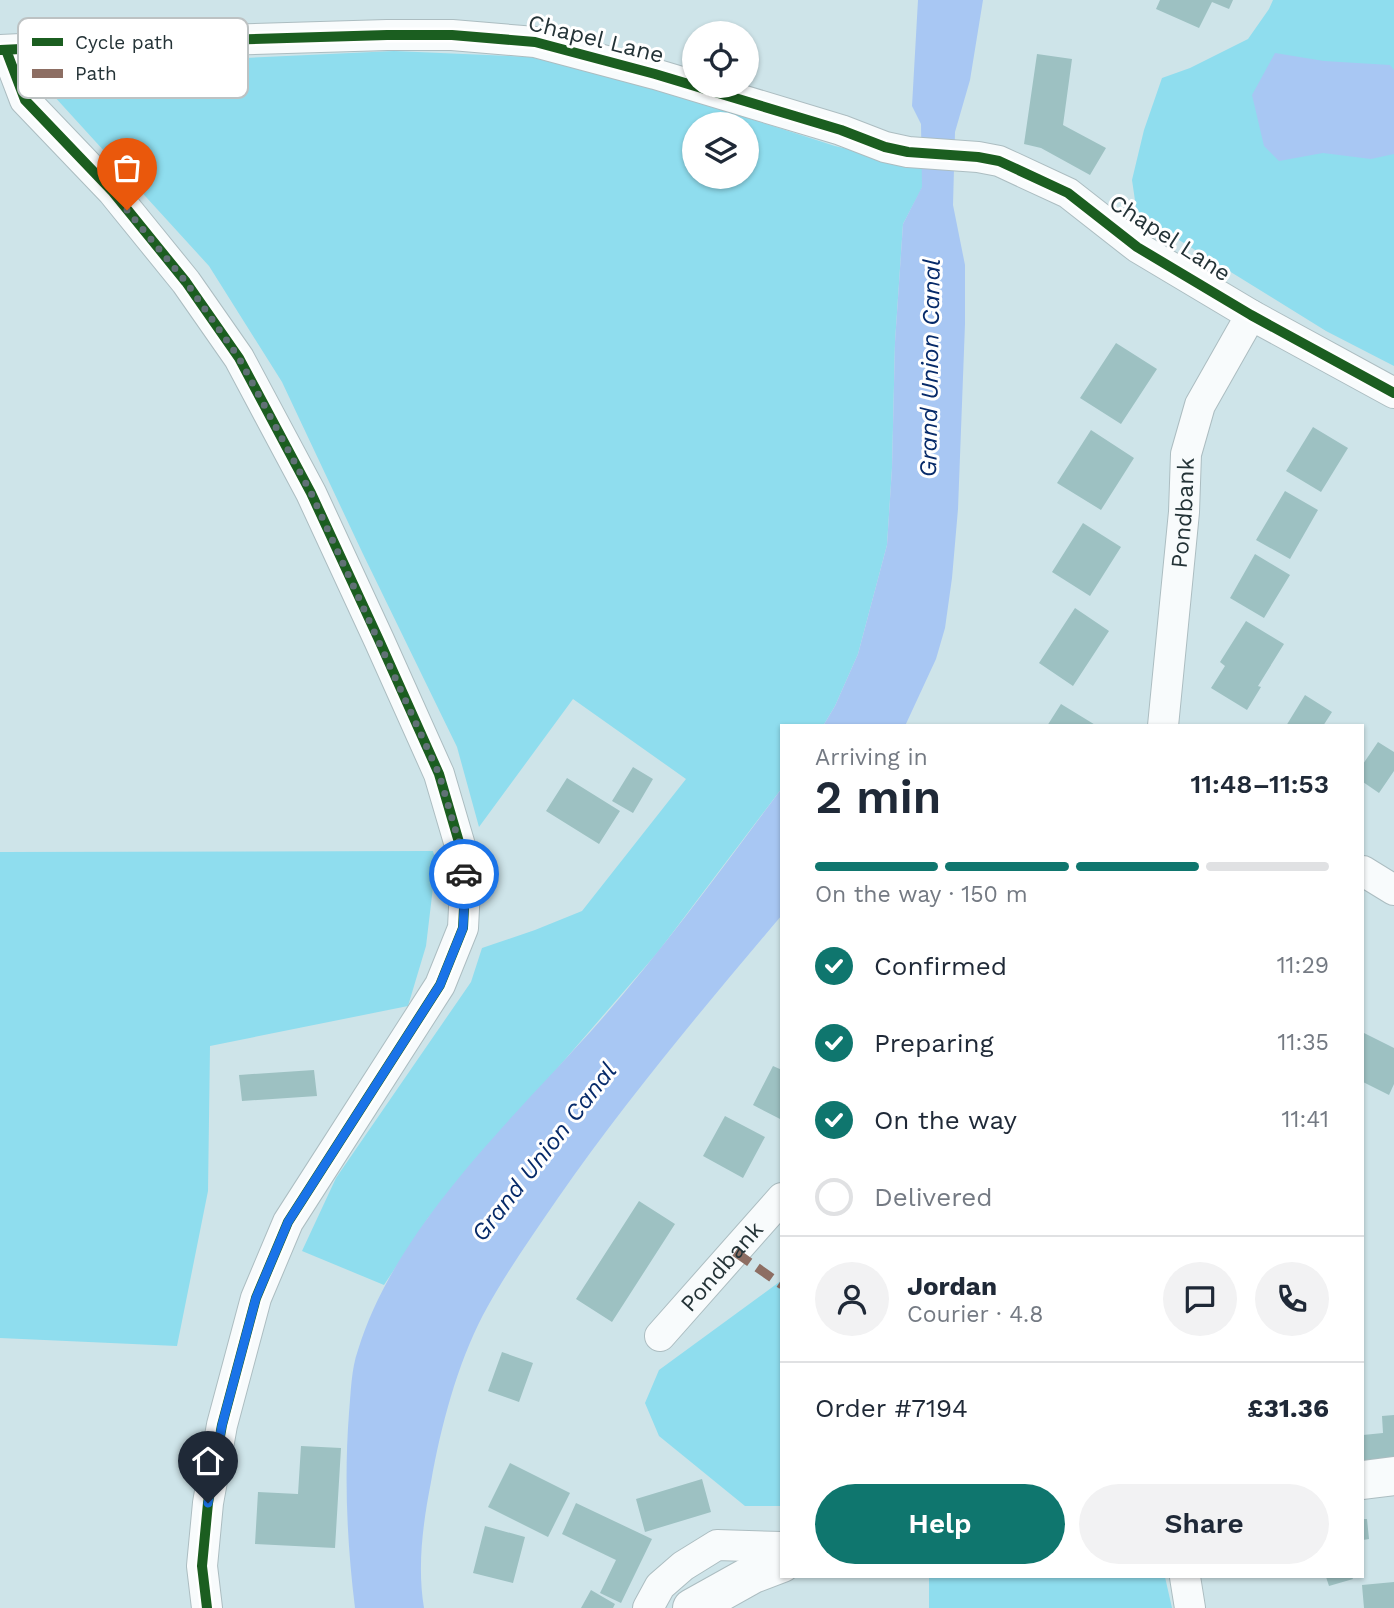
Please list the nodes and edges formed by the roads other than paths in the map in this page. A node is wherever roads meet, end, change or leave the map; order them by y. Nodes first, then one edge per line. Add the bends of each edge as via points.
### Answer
1 (248, 39) edge
2 (3, 50) edge
3 (18, 84) edge
4 (24, 98) edge
5 (1251, 315) junction
6 (1394, 393) edge
7 (1163, 724) edge
8 (1364, 872) edge
9 (1394, 890) edge
10 (780, 1200) edge
11 (660, 1336) dead end
12 (1394, 1476) edge
13 (1364, 1480) edge
14 (780, 1547) edge
15 (780, 1564) edge
16 (1185, 1578) edge
17 (207, 1608) edge
18 (648, 1608) edge
19 (692, 1608) edge
20 (1190, 1608) edge

1 - 5 street, Chapel Lane via 452,35 535,42 908,152 999,162 1068,193 1137,247
2 - 3 street
4 - 17 street via 113,192 186,282 239,358 311,493 379,640 439,774 461,849 463,928 440,985 288,1222 256,1298 222,1425 208,1503 202,1566
5 - 6 street, Chapel Lane
5 - 7 street, Pondbank via 1200,405 1186,454
8 - 9 street
10 - 11 street, Pondbank
12 - 13 street
14 - 18 street via 717,1545 660,1586
15 - 19 street
16 - 20 street

